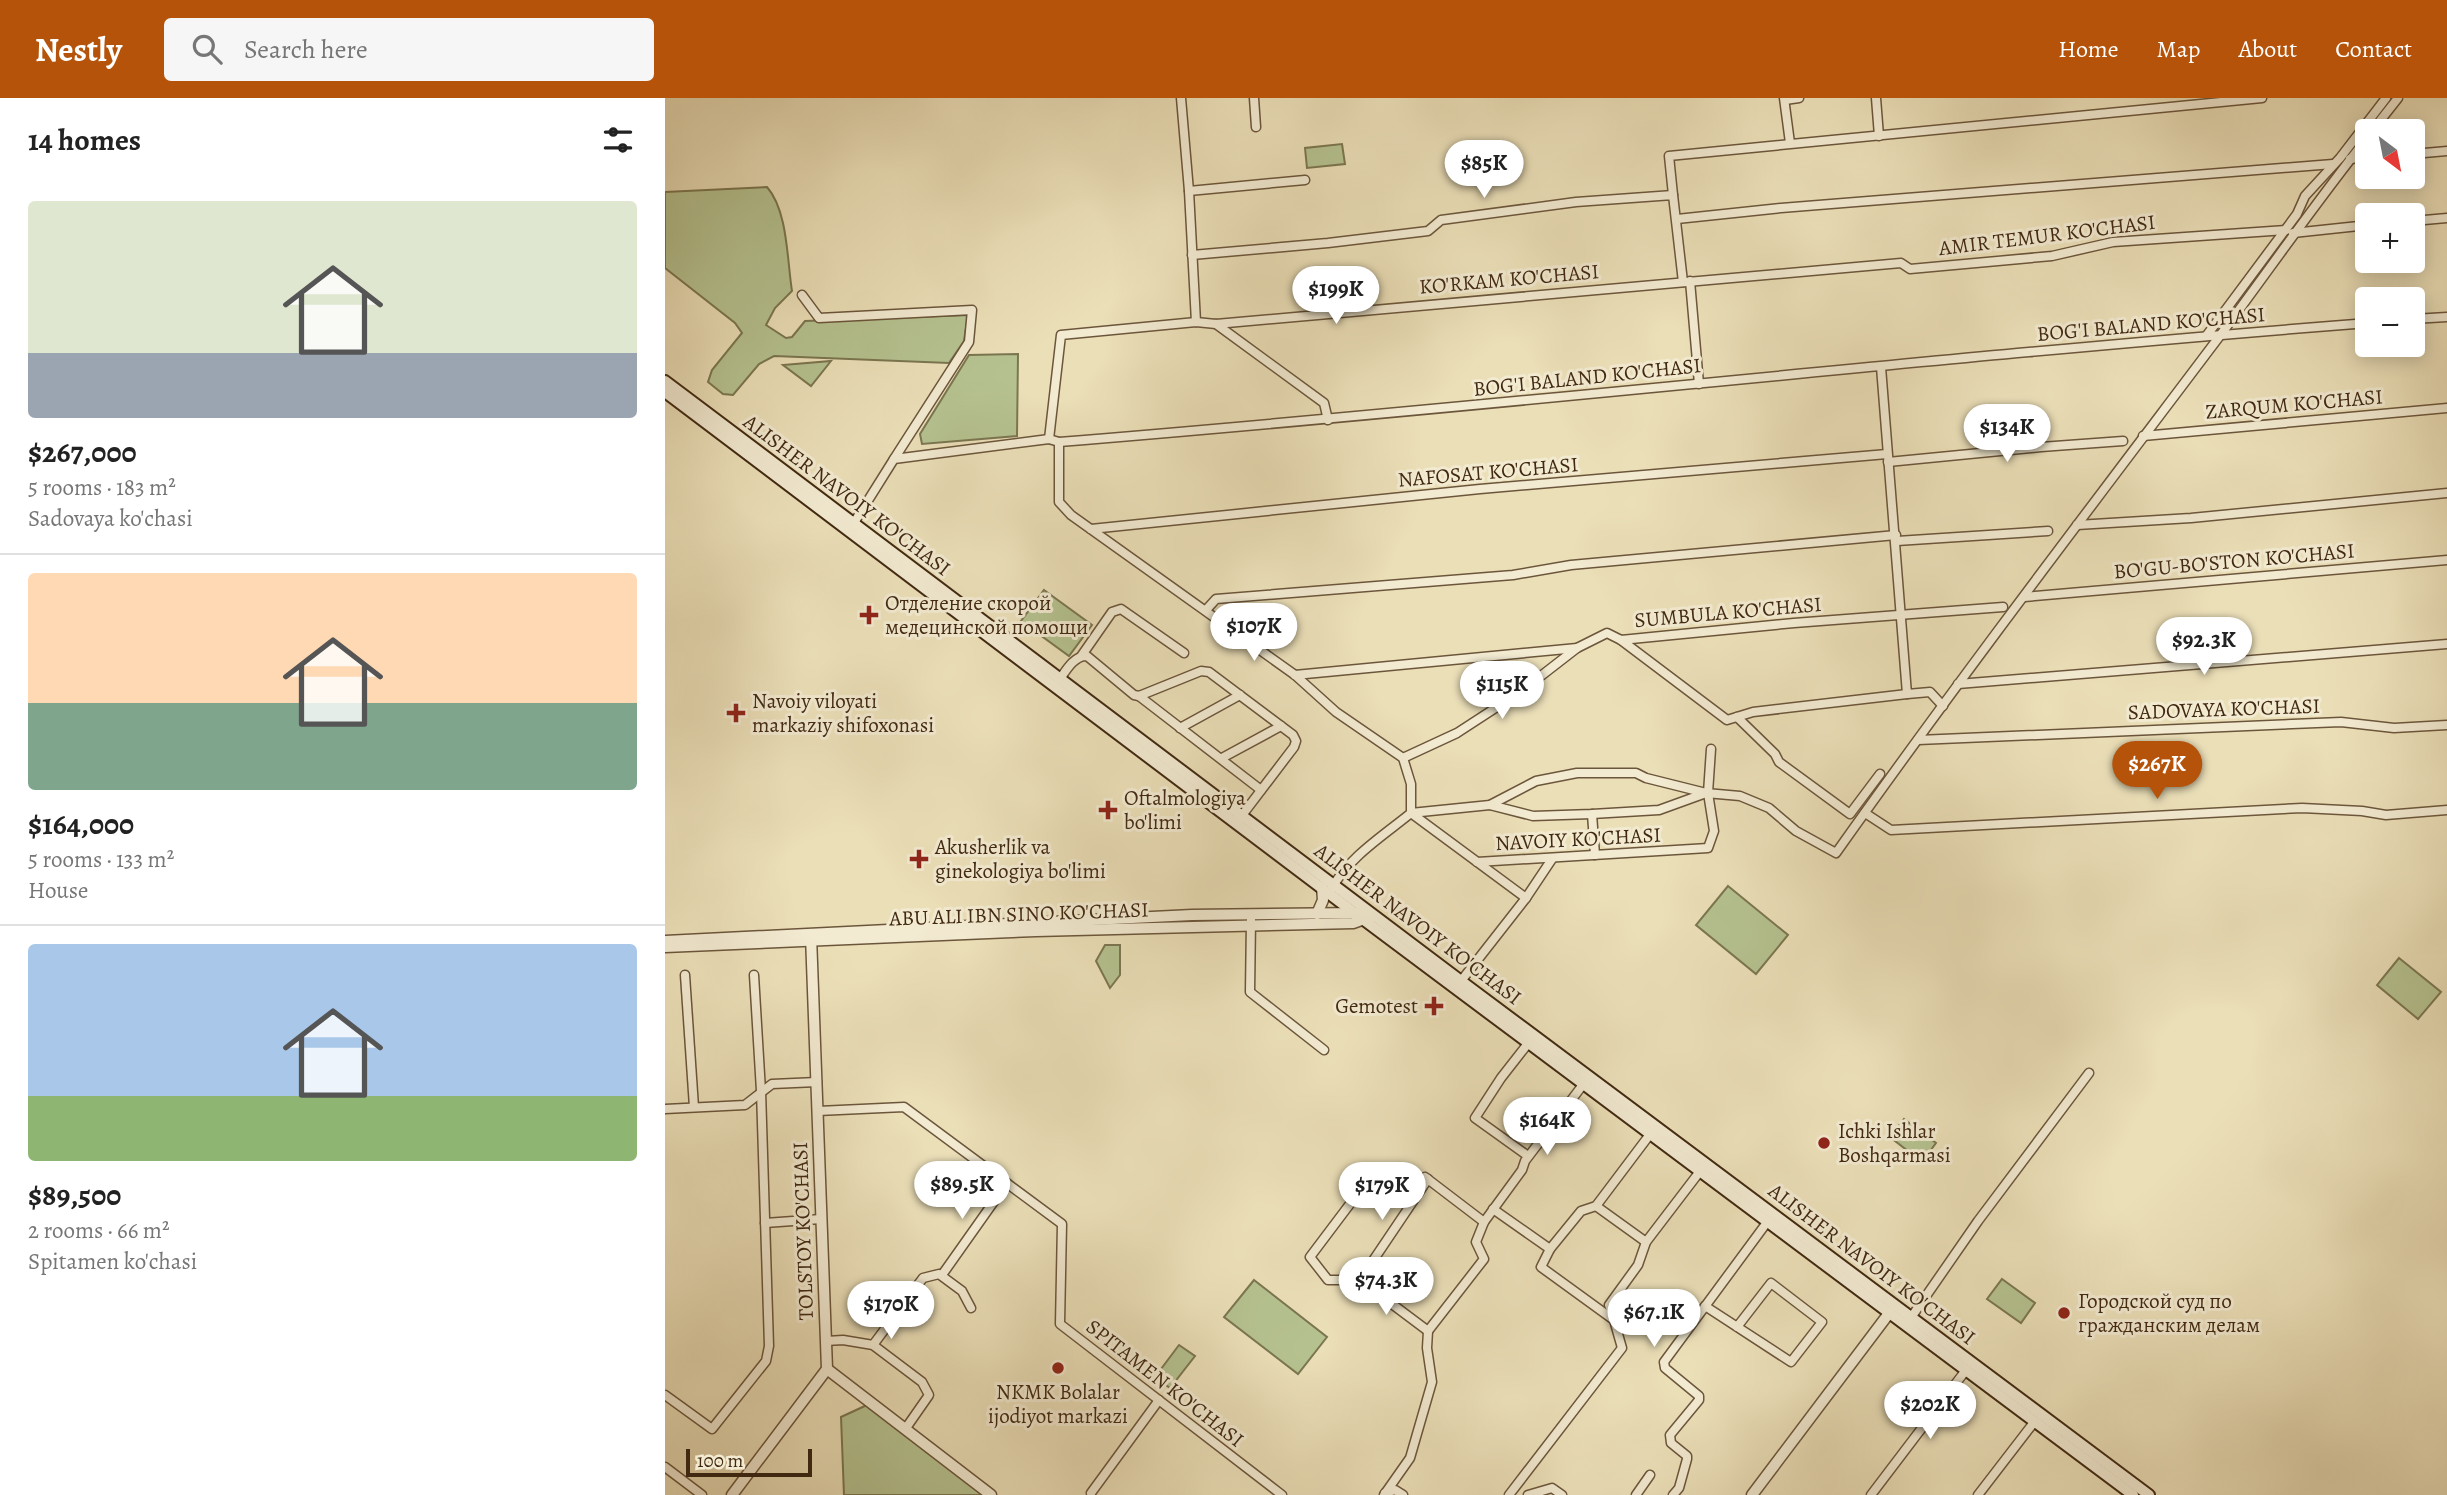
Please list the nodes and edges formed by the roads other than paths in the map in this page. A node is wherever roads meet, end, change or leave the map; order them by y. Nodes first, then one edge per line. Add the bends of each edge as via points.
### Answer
1 (1181, 98) edge
2 (1254, 98) edge
3 (1799, 98) edge
4 (1876, 98) edge
5 (2262, 98) edge
6 (2373, 98) edge
7 (2398, 98) edge
8 (1784, 99) edge
9 (2384, 101) edge
10 (2381, 119) edge
11 (1256, 127) dead end
12 (1879, 136) junction
13 (1790, 144) junction
14 (2447, 151) edge
15 (2355, 153) edge
16 (2425, 153) edge
17 (2350, 159) junction
18 (2355, 159) edge
19 (2333, 164) junction
20 (1304, 180) dead end
21 (1189, 191) junction
22 (1673, 195) junction
23 (2447, 218) edge
24 (1677, 219) junction
25 (2425, 220) edge
26 (2355, 226) edge
27 (2289, 231) junction
28 (1192, 254) junction
29 (1686, 282) junction
30 (801, 295) dead end
31 (2447, 317) edge
32 (2425, 318) edge
33 (1196, 322) junction
34 (1216, 324) junction
35 (2355, 324) edge
36 (2207, 335) junction
37 (2221, 335) junction
38 (1881, 367) junction
39 (665, 381) edge
40 (1699, 384) junction
41 (665, 393) edge
42 (2447, 408) edge
43 (1328, 420) junction
44 (2143, 436) junction
45 (1054, 441) junction
46 (2123, 441) dead end
47 (1888, 458) junction
48 (894, 459) junction
49 (2447, 493) edge
50 (2077, 525) junction
51 (851, 527) junction
52 (1091, 529) junction
53 (2048, 531) dead end
54 (1896, 538) junction
55 (2447, 560) edge
56 (2024, 597) junction
57 (2003, 607) dead end
58 (1206, 610) junction
59 (1900, 614) junction
60 (1621, 640) junction
61 (2447, 644) edge
62 (1577, 648) junction
63 (1184, 653) dead end
64 (1082, 656) junction
65 (1295, 675) junction
66 (1057, 683) junction
67 (1958, 684) junction
68 (1907, 694) junction
69 (1240, 695) junction
70 (1139, 696) junction
71 (1943, 706) junction
72 (1737, 717) junction
73 (2447, 725) edge
74 (1281, 726) junction
75 (1180, 728) junction
76 (1919, 740) junction
77 (1711, 749) dead end
78 (1222, 758) junction
79 (1402, 758) junction
80 (1880, 774) dead end
81 (1261, 790) junction
82 (1707, 793) junction
83 (1490, 805) junction
84 (2447, 810) edge
85 (1412, 813) junction
86 (1865, 813) junction
87 (1592, 814) junction
88 (1239, 819) junction
89 (1595, 855) junction
90 (1552, 859) junction
91 (1477, 862) junction
92 (1328, 888) junction
93 (1526, 898) junction
94 (1317, 914) junction
95 (1365, 915) junction
96 (1251, 919) junction
97 (811, 938) junction
98 (665, 940) edge
99 (665, 947) edge
100 (685, 975) dead end
101 (754, 975) dead end
102 (1461, 981) junction
103 (1532, 1039) junction
104 (1325, 1050) dead end
105 (2089, 1073) dead end
106 (1587, 1080) junction
107 (817, 1082) junction
108 (761, 1091) junction
109 (694, 1107) junction
110 (665, 1109) edge
111 (818, 1111) junction
112 (1651, 1133) junction
113 (1528, 1157) junction
114 (1701, 1170) junction
115 (1007, 1183) junction
116 (1365, 1184) dead end
117 (1595, 1206) junction
118 (1493, 1209) junction
119 (821, 1219) junction
120 (1768, 1221) junction
121 (1484, 1222) junction
122 (765, 1223) junction
123 (1646, 1242) junction
124 (1550, 1249) junction
125 (940, 1274) junction
126 (1360, 1280) junction
127 (1705, 1306) junction
128 (971, 1308) dead end
129 (1889, 1312) junction
130 (1614, 1320) junction
131 (1910, 1321) junction
132 (1737, 1327) junction
133 (1428, 1331) junction
134 (826, 1341) junction
135 (873, 1345) junction
136 (827, 1369) junction
137 (1966, 1370) junction
138 (665, 1395) edge
139 (1159, 1400) junction
140 (2035, 1421) junction
141 (906, 1428) junction
142 (665, 1467) edge
143 (1650, 1475) dead end
144 (1091, 1493) dead end
145 (1383, 1494) edge
146 (702, 1495) edge
147 (732, 1495) edge
148 (991, 1495) edge
149 (1282, 1495) edge
150 (1403, 1495) edge
151 (1509, 1495) edge
152 (1528, 1495) edge
153 (1562, 1495) edge
154 (1636, 1495) edge
155 (1673, 1495) edge
156 (1752, 1495) edge
157 (1871, 1495) edge
158 (1978, 1495) edge
159 (2133, 1495) edge
160 (2149, 1495) edge

1 - 21 street
2 - 11 street
3 - 8 street
4 - 12 street
5 - 12 street
6 - 9 street
7 - 10 street
8 - 13 street
9 - 19 street
12 - 13 street
13 - 22 street via 1669,156
14 - 16 street
15 - 17 street
17 - 18 street
17 - 27 street
19 - 24 street
19 - 27 street via 2305,196
20 - 21 street
21 - 28 street
22 - 24 street
22 - 28 street via 1441,220 1428,231
23 - 25 street
24 - 29 street
26 - 27 street, AMIR TEMUR KO'CHASI
27 - 29 street, AMIR TEMUR KO'CHASI via 2113,242 2052,256 1910,269 1901,263
27 - 36 street
27 - 37 street
28 - 33 street
29 - 34 street, KO'RKAM KO'CHASI
29 - 40 street
30 - 48 street via 819,318 972,310 969,342
31 - 32 street
33 - 34 street, KO'RKAM KO'CHASI
33 - 45 street, KO'RKAM KO'CHASI via 1061,335
34 - 43 street via 1324,403
35 - 37 street, BOG'I BALAND KO'CHASI
36 - 37 street, BOG'I BALAND KO'CHASI
36 - 38 street, BOG'I BALAND KO'CHASI
37 - 44 street
38 - 40 street, BOG'I BALAND KO'CHASI
38 - 47 street
39 - 51 main road, ALISHER NAVOIY KO'CHASI
40 - 43 street, BOG'I BALAND KO'CHASI
41 - 51 main road, ALISHER NAVOIY KO'CHASI
42 - 44 street, ZARQUM KO'CHASI
43 - 45 street, BOG'I BALAND KO'CHASI
44 - 50 street
45 - 48 street, BOG'I BALAND KO'CHASI
45 - 52 street via 1059,502
46 - 47 street, NAFOSAT KO'CHASI
47 - 52 street, NAFOSAT KO'CHASI via 1480,489
47 - 54 street
48 - 51 street
49 - 50 street
50 - 56 street
51 - 66 main road, ALISHER NAVOIY KO'CHASI
52 - 58 street
53 - 54 street
54 - 58 street via 1216,599
54 - 59 street
55 - 56 street, BO'GU-BO'STON KO'CHASI
56 - 67 street
57 - 59 street, SUMBULA KO'CHASI
58 - 65 street
59 - 60 street, SUMBULA KO'CHASI
59 - 68 street
60 - 62 street, SUMBULA KO'CHASI via 1607,633
60 - 72 street via 1727,720
61 - 67 street
62 - 65 street, SUMBULA KO'CHASI
62 - 79 street via 1537,679 1514,686 1500,705 1457,733
63 - 64 street via 1121,609 1112,612
64 - 66 street
64 - 70 street
65 - 79 street via 1336,712
66 - 88 main road, ALISHER NAVOIY KO'CHASI
67 - 71 street
68 - 71 street via 1930,692
68 - 72 street
69 - 70 street via 1201,671
69 - 74 street
69 - 75 street
70 - 75 street
71 - 76 street
72 - 80 street via 1779,762 1850,814
73 - 76 street, SADOVAYA KO'CHASI via 2394,728 2341,722
74 - 78 street
74 - 81 street via 1296,741
75 - 78 street
76 - 86 street
77 - 82 street
78 - 81 street
79 - 85 street via 1411,784
81 - 88 street
82 - 83 street via 1636,772 1577,773 1536,780
82 - 86 street via 1740,796 1769,807 1796,831 1836,853
82 - 87 street, NAVOIY KO'CHASI via 1659,810
82 - 89 street, NAVOIY KO'CHASI via 1714,831 1707,848
83 - 85 street
83 - 87 street, NAVOIY KO'CHASI via 1533,816
84 - 86 street via 2386,815 2302,808 1891,830
85 - 91 street
85 - 92 street
87 - 89 street
88 - 92 main road, ALISHER NAVOIY KO'CHASI
89 - 90 street, NAVOIY KO'CHASI
90 - 91 street, NAVOIY KO'CHASI
90 - 93 street
91 - 93 street
92 - 94 street
92 - 95 main road, ALISHER NAVOIY KO'CHASI
93 - 102 street
94 - 95 street, ABU ALI IBN SINO KO'CHASI
94 - 96 street, ABU ALI IBN SINO KO'CHASI
95 - 96 street, ABU ALI IBN SINO KO'CHASI via 1353,923
95 - 102 main road, ALISHER NAVOIY KO'CHASI
95 - 103 main road, ALISHER NAVOIY KO'CHASI
96 - 97 street, ABU ALI IBN SINO KO'CHASI
96 - 104 street via 1250,992
97 - 98 street, ABU ALI IBN SINO KO'CHASI
97 - 99 street, ABU ALI IBN SINO KO'CHASI
97 - 107 street, TOLSTOY KO'CHASI
100 - 109 street
101 - 108 street
102 - 103 main road, ALISHER NAVOIY KO'CHASI
103 - 106 main road, ALISHER NAVOIY KO'CHASI
103 - 113 street via 1475,1118
105 - 131 street
106 - 112 main road, ALISHER NAVOIY KO'CHASI
106 - 113 street
106 - 131 main road, ALISHER NAVOIY KO'CHASI
107 - 108 street via 772,1084
107 - 111 street, TOLSTOY KO'CHASI
108 - 109 street via 745,1105
108 - 122 street
109 - 110 street
111 - 115 street, SPITAMEN KO'CHASI via 904,1107
111 - 119 street, TOLSTOY KO'CHASI
112 - 114 main road, ALISHER NAVOIY KO'CHASI
112 - 117 street
113 - 118 street
114 - 120 main road, ALISHER NAVOIY KO'CHASI
114 - 123 street
115 - 125 street
115 - 139 street, SPITAMEN KO'CHASI via 1062,1224 1061,1324
116 - 126 street via 1310,1257 1328,1280
117 - 123 street
117 - 124 street via 1581,1210
118 - 121 street
118 - 124 street
119 - 122 street
119 - 134 street, TOLSTOY KO'CHASI
120 - 127 street
120 - 129 main road, ALISHER NAVOIY KO'CHASI
121 - 126 street via 1427,1178
121 - 133 street via 1476,1242 1484,1259
122 - 138 street via 766,1361 712,1429
123 - 130 street via 1637,1265 1609,1305
124 - 130 street via 1541,1267
125 - 128 street via 962,1291
125 - 135 street via 923,1278
126 - 133 street
127 - 132 street
127 - 155 street via 1664,1362 1665,1368 1699,1396 1670,1436 1671,1443 1687,1456
129 - 131 main road, ALISHER NAVOIY KO'CHASI
129 - 156 street
130 - 151 street via 1622,1348
131 - 137 main road, ALISHER NAVOIY KO'CHASI
131 - 160 main road, ALISHER NAVOIY KO'CHASI
132 - 132 street via 1791,1362 1822,1322 1771,1283
133 - 145 street via 1432,1382 1410,1458
134 - 135 street
134 - 136 street, TOLSTOY KO'CHASI
135 - 141 street via 922,1382 929,1395
136 - 141 street
136 - 147 street
137 - 140 main road, ALISHER NAVOIY KO'CHASI
137 - 157 street
139 - 144 street
139 - 149 street, SPITAMEN KO'CHASI
140 - 158 street
140 - 159 main road, ALISHER NAVOIY KO'CHASI
141 - 148 street
142 - 146 street
143 - 154 street
145 - 150 street via 1395,1490
152 - 153 street via 1552,1488

